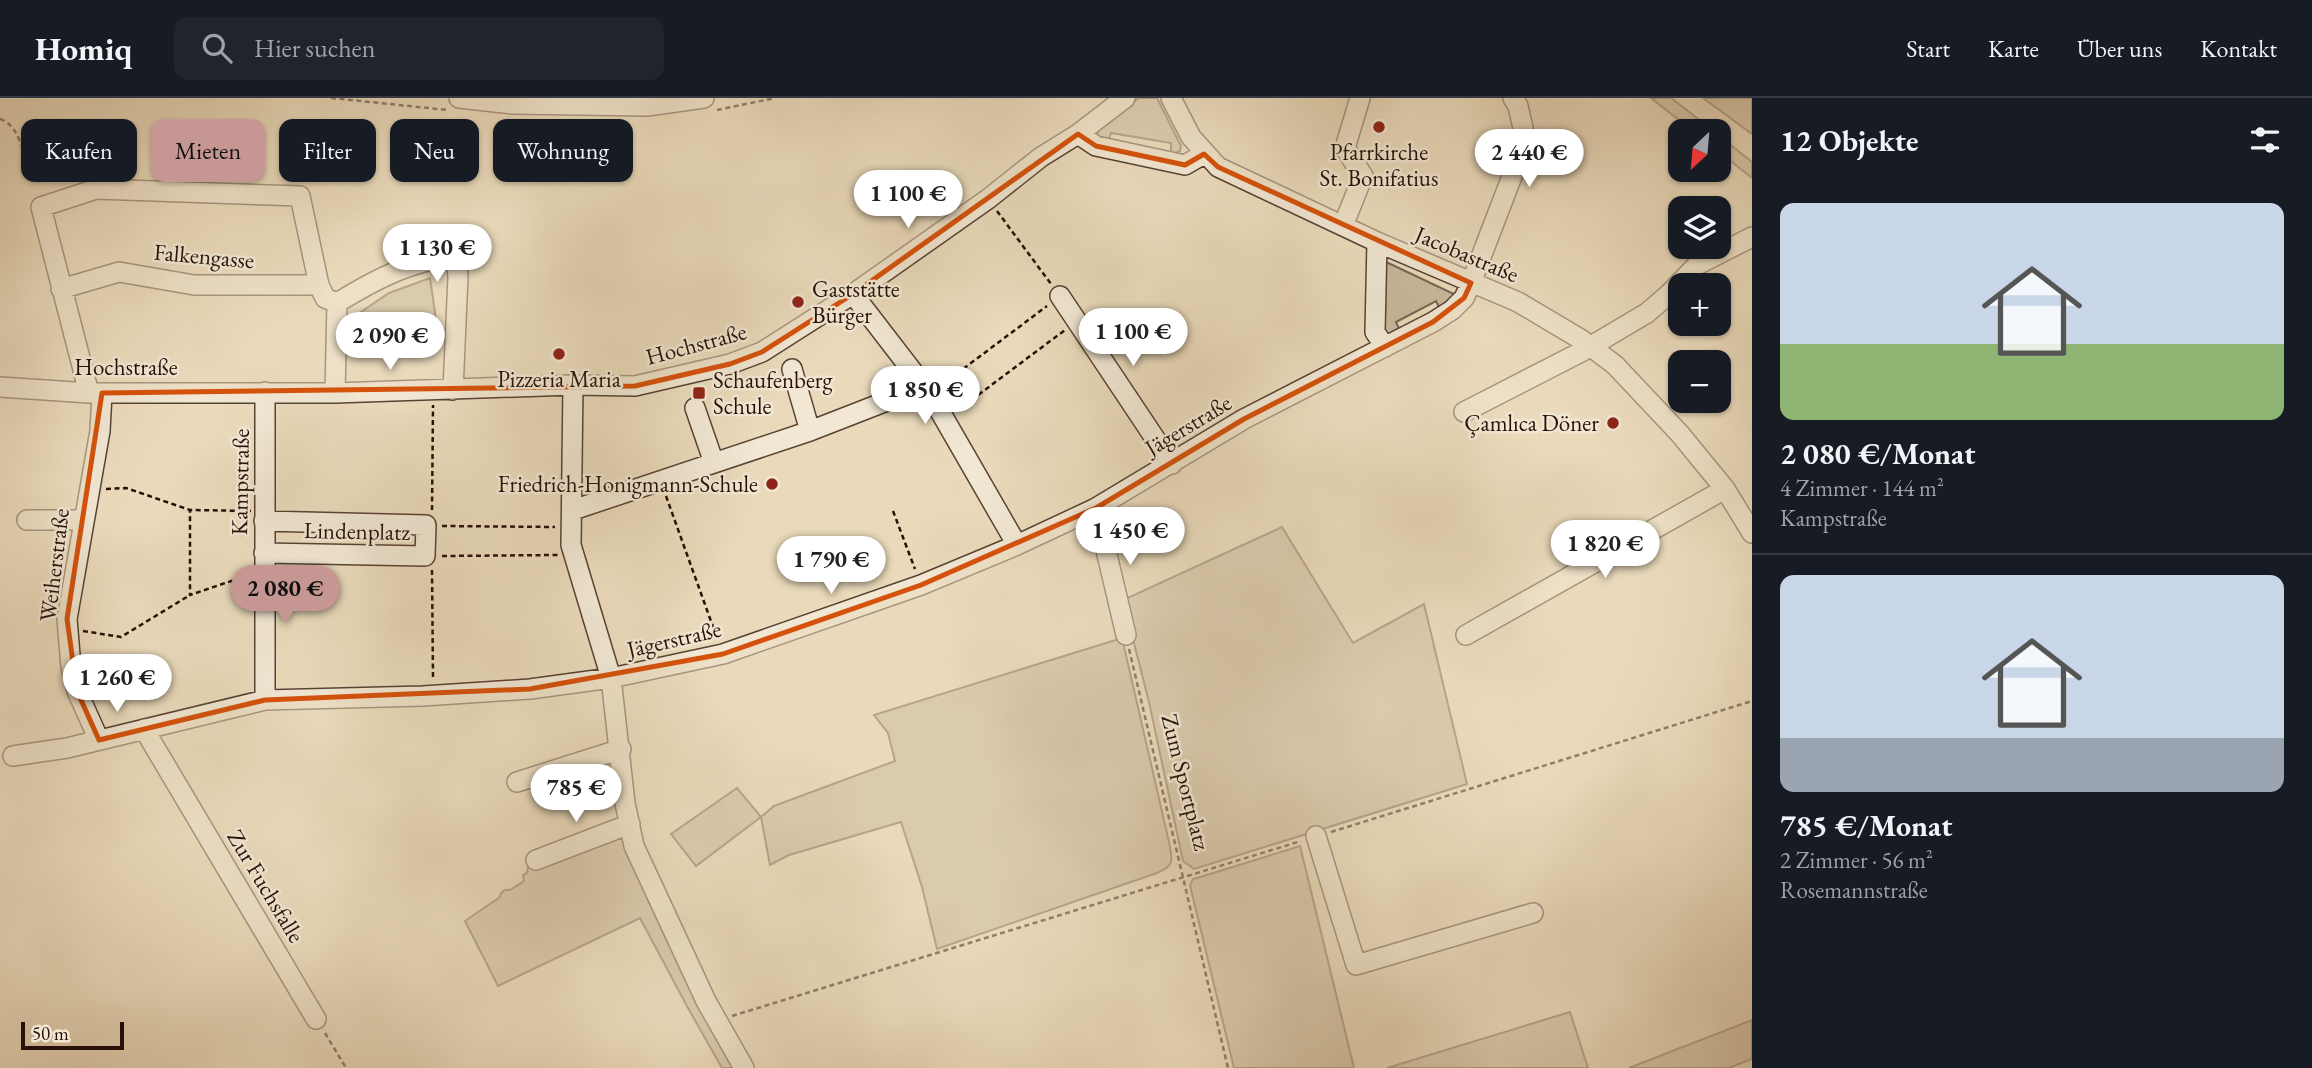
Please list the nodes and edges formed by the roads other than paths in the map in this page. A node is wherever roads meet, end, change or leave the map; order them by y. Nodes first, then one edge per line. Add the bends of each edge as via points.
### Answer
1 (459, 98) edge
2 (704, 98) edge
3 (1125, 98) edge
4 (1171, 98) edge
5 (1360, 98) edge
6 (1513, 98) edge
7 (1078, 134) junction
8 (1204, 154) junction
9 (1343, 226) junction
10 (1752, 237) edge
11 (1377, 242) junction
12 (1471, 283) junction
13 (318, 285) junction
14 (61, 289) junction
15 (853, 293) junction
16 (1060, 296) road end
17 (337, 303) junction
18 (1590, 346) junction
19 (1385, 347) junction
20 (792, 369) dead end
21 (573, 385) junction
22 (0, 387) edge
23 (453, 390) junction
24 (926, 390) junction
25 (265, 391) junction
26 (96, 393) junction
27 (335, 393) junction
28 (695, 408) dead end
29 (1464, 412) dead end
30 (810, 431) junction
31 (714, 463) junction
32 (1172, 464) junction
33 (1725, 489) junction
34 (1096, 508) junction
35 (572, 519) junction
36 (27, 520) dead end
37 (83, 520) junction
38 (264, 522) junction
39 (1752, 533) edge
40 (1017, 545) junction
41 (264, 561) junction
42 (1126, 635) road end
43 (1466, 635) dead end
44 (611, 678) junction
45 (265, 699) junction
46 (144, 729) junction
47 (99, 740) junction
48 (621, 749) junction
49 (13, 757) dead end
50 (517, 782) dead end
51 (630, 824) junction
52 (1316, 836) road end
53 (536, 860) dead end
54 (1533, 913) dead end
55 (316, 1018) road end
56 (744, 1068) edge

1 - 2 street via 647,106
3 - 7 street, Hochstraße
4 - 8 street, Jacobastraße
5 - 9 street via 1346,148 1363,176
6 - 12 street, Jägerstraße via 1523,128 1516,166
7 - 8 street via 1096,146 1185,165
7 - 15 street, Hochstraße
8 - 9 street, Jacobastraße via 1218,167
9 - 11 street, Jacobastraße
10 - 18 street via 1698,265 1647,313
11 - 12 street, Jacobastraße
11 - 19 street via 1375,332
12 - 18 street, Jacobastraße via 1518,302
12 - 19 street, Jägerstraße via 1452,310
13 - 14 street, Falkengasse via 194,285 119,272
13 - 14 street, Weiherstraße via 300,196 96,189 41,207
13 - 17 street via 325,298
14 - 26 street, Weiherstraße
15 - 21 street, Hochstraße via 762,352 730,364 635,386
15 - 24 street
16 - 32 street
17 - 23 street via 371,282 431,258 456,256
17 - 27 street
18 - 29 street
18 - 33 street, Jacobastraße via 1656,407
19 - 32 street, Jägerstraße via 1244,419
20 - 30 street
21 - 23 street, Hochstraße
21 - 35 street
22 - 26 street, Hochstraße
23 - 27 street, Hochstraße
24 - 30 street
24 - 40 street
25 - 26 street, Hochstraße
25 - 27 street, Hochstraße
25 - 38 street, Kampstraße
26 - 37 street, Weiherstraße via 100,431
28 - 31 street
30 - 31 street
31 - 35 street
32 - 34 street, Jägerstraße
33 - 39 street, Jacobastraße
33 - 43 street
34 - 40 street, Jägerstraße
34 - 42 street
35 - 44 street via 571,545
36 - 37 street
37 - 47 street, Weiherstraße via 68,629 77,691
38 - 41 street, Kampstraße
38 - 41 street, Lindenplatz via 426,525 425,556
40 - 44 street, Jägerstraße via 921,585 723,654
41 - 45 street, Kampstraße
44 - 45 street, Jägerstraße via 423,696
44 - 48 street
45 - 46 street, Jägerstraße
46 - 47 street, Jägerstraße
46 - 55 street, Zur Fuchsfalle
47 - 49 street, Jägerstraße
48 - 50 street
48 - 51 street
51 - 53 street
51 - 56 street via 634,846
52 - 54 street via 1356,965

